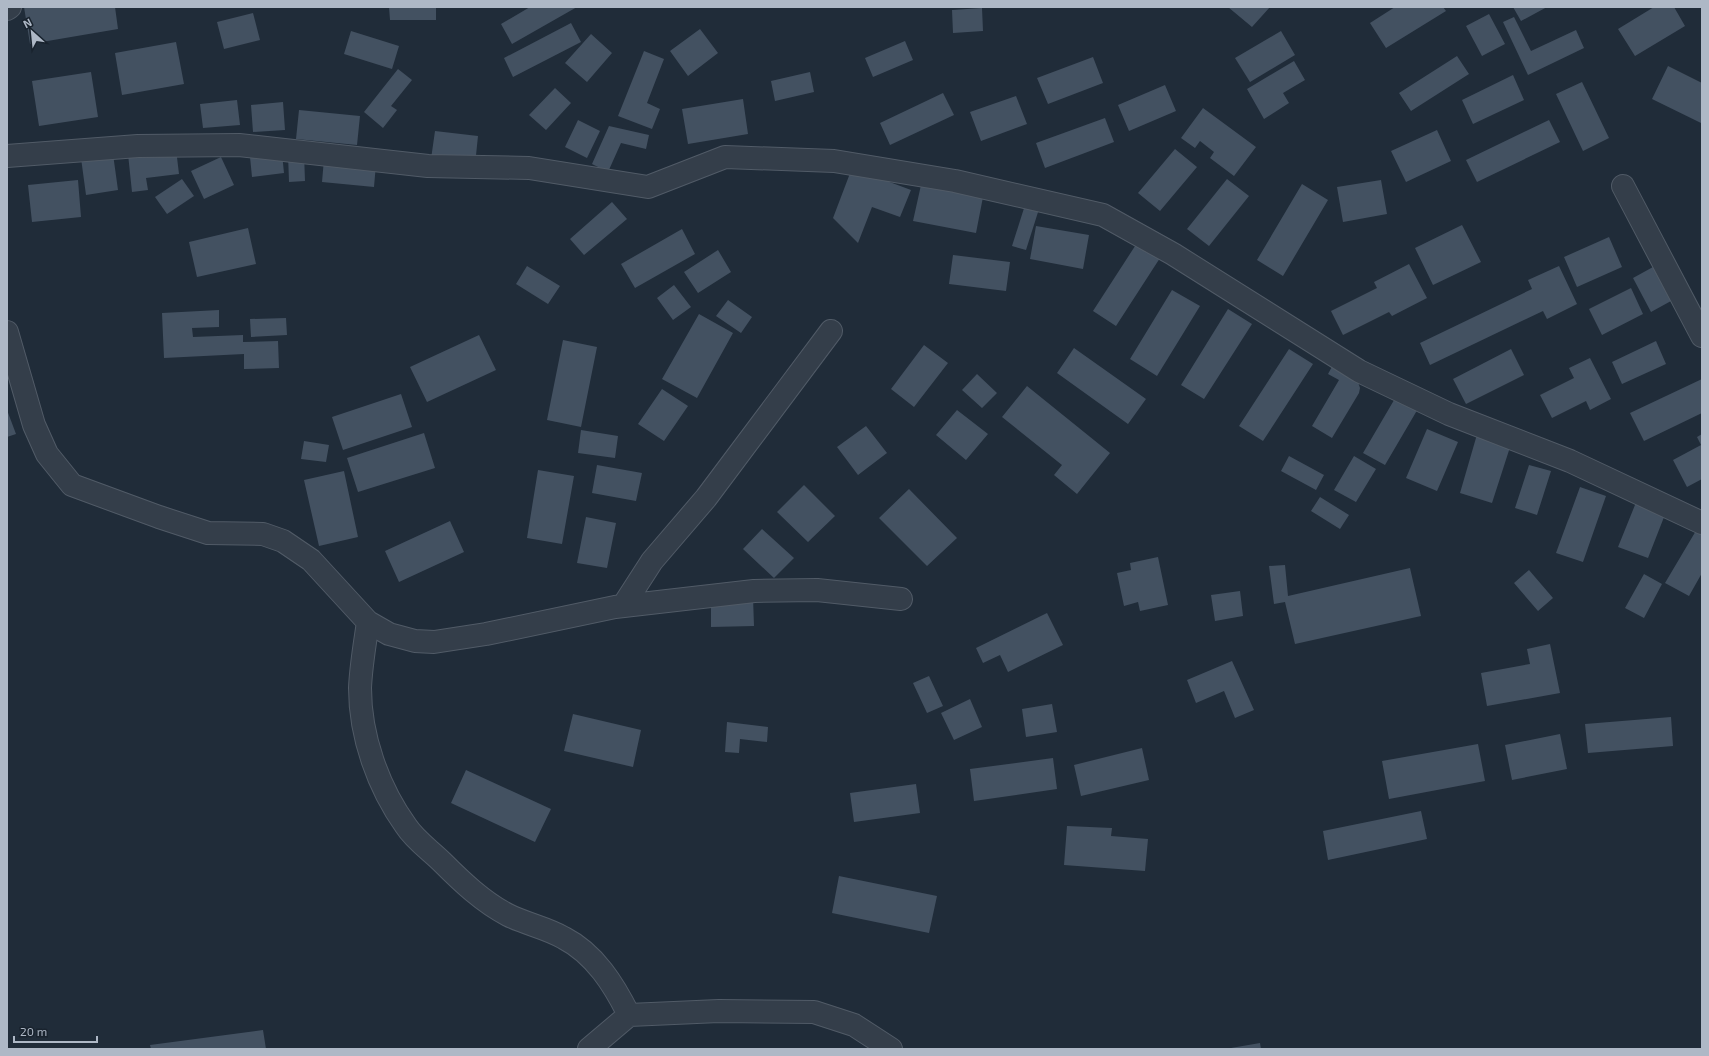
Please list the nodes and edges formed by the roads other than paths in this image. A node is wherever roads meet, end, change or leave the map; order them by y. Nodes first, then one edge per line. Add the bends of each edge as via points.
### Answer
1 (10, 7) edge
2 (7, 9) edge
3 (7, 156) edge
4 (1623, 186) dead end
5 (831, 331) dead end
6 (7, 332) edge
7 (1702, 336) edge
8 (1702, 523) edge
9 (900, 599) dead end
10 (622, 606) junction
11 (368, 622) junction
12 (629, 1015) junction
13 (590, 1049) edge
14 (891, 1049) edge

1 - 2 street
3 - 8 street via 138,146 239,145 428,166 529,168 648,187 725,157 834,161 956,182 1103,215 1173,254 1359,371 1448,414 1570,461
4 - 7 street
5 - 10 street via 706,498 652,561
6 - 11 street via 34,425 47,454 72,485 208,533 263,534 283,541 312,560
9 - 10 street via 817,590 762,591
10 - 11 street via 434,642 415,641 389,634
11 - 12 street via 362,659 362,719 377,776 406,827 472,891 508,915 564,938 580,948 604,972
12 - 13 street
12 - 14 street via 719,1010 814,1012 854,1025

